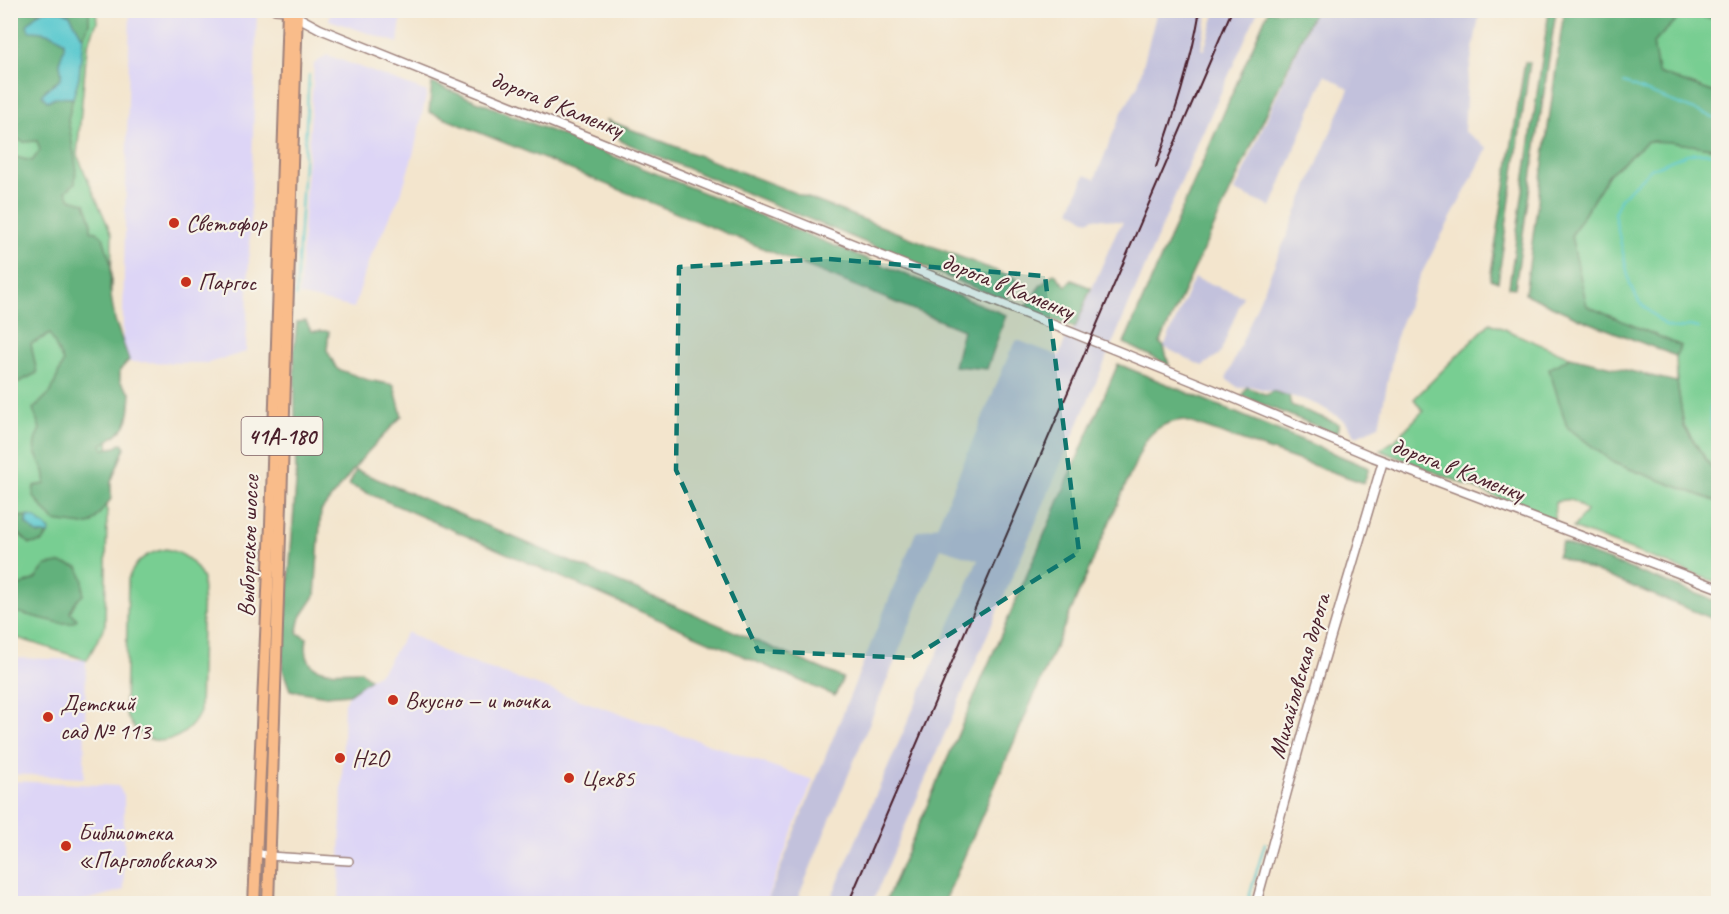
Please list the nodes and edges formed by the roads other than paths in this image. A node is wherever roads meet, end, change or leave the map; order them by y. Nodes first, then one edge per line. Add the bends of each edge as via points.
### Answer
1 (275, 10) edge
2 (291, 12) edge
3 (1383, 461) junction
4 (1719, 588) edge
5 (255, 852) junction
6 (269, 856) junction
7 (349, 861) dead end
8 (254, 903) edge
9 (268, 903) edge
10 (1256, 903) edge

1 - 2 street
2 - 3 street, дорога в Каменку via 328,33
2 - 5 main road, Выборгское шоссе / 41А-180
2 - 6 main road, Выборгское шоссе / 41А-180
3 - 4 street, дорога в Каменку
3 - 10 street, Михайловская дорога
5 - 6 street
5 - 8 main road, Выборгское шоссе / 41А-180
6 - 7 street
6 - 9 main road, Выборгское шоссе / 41А-180

